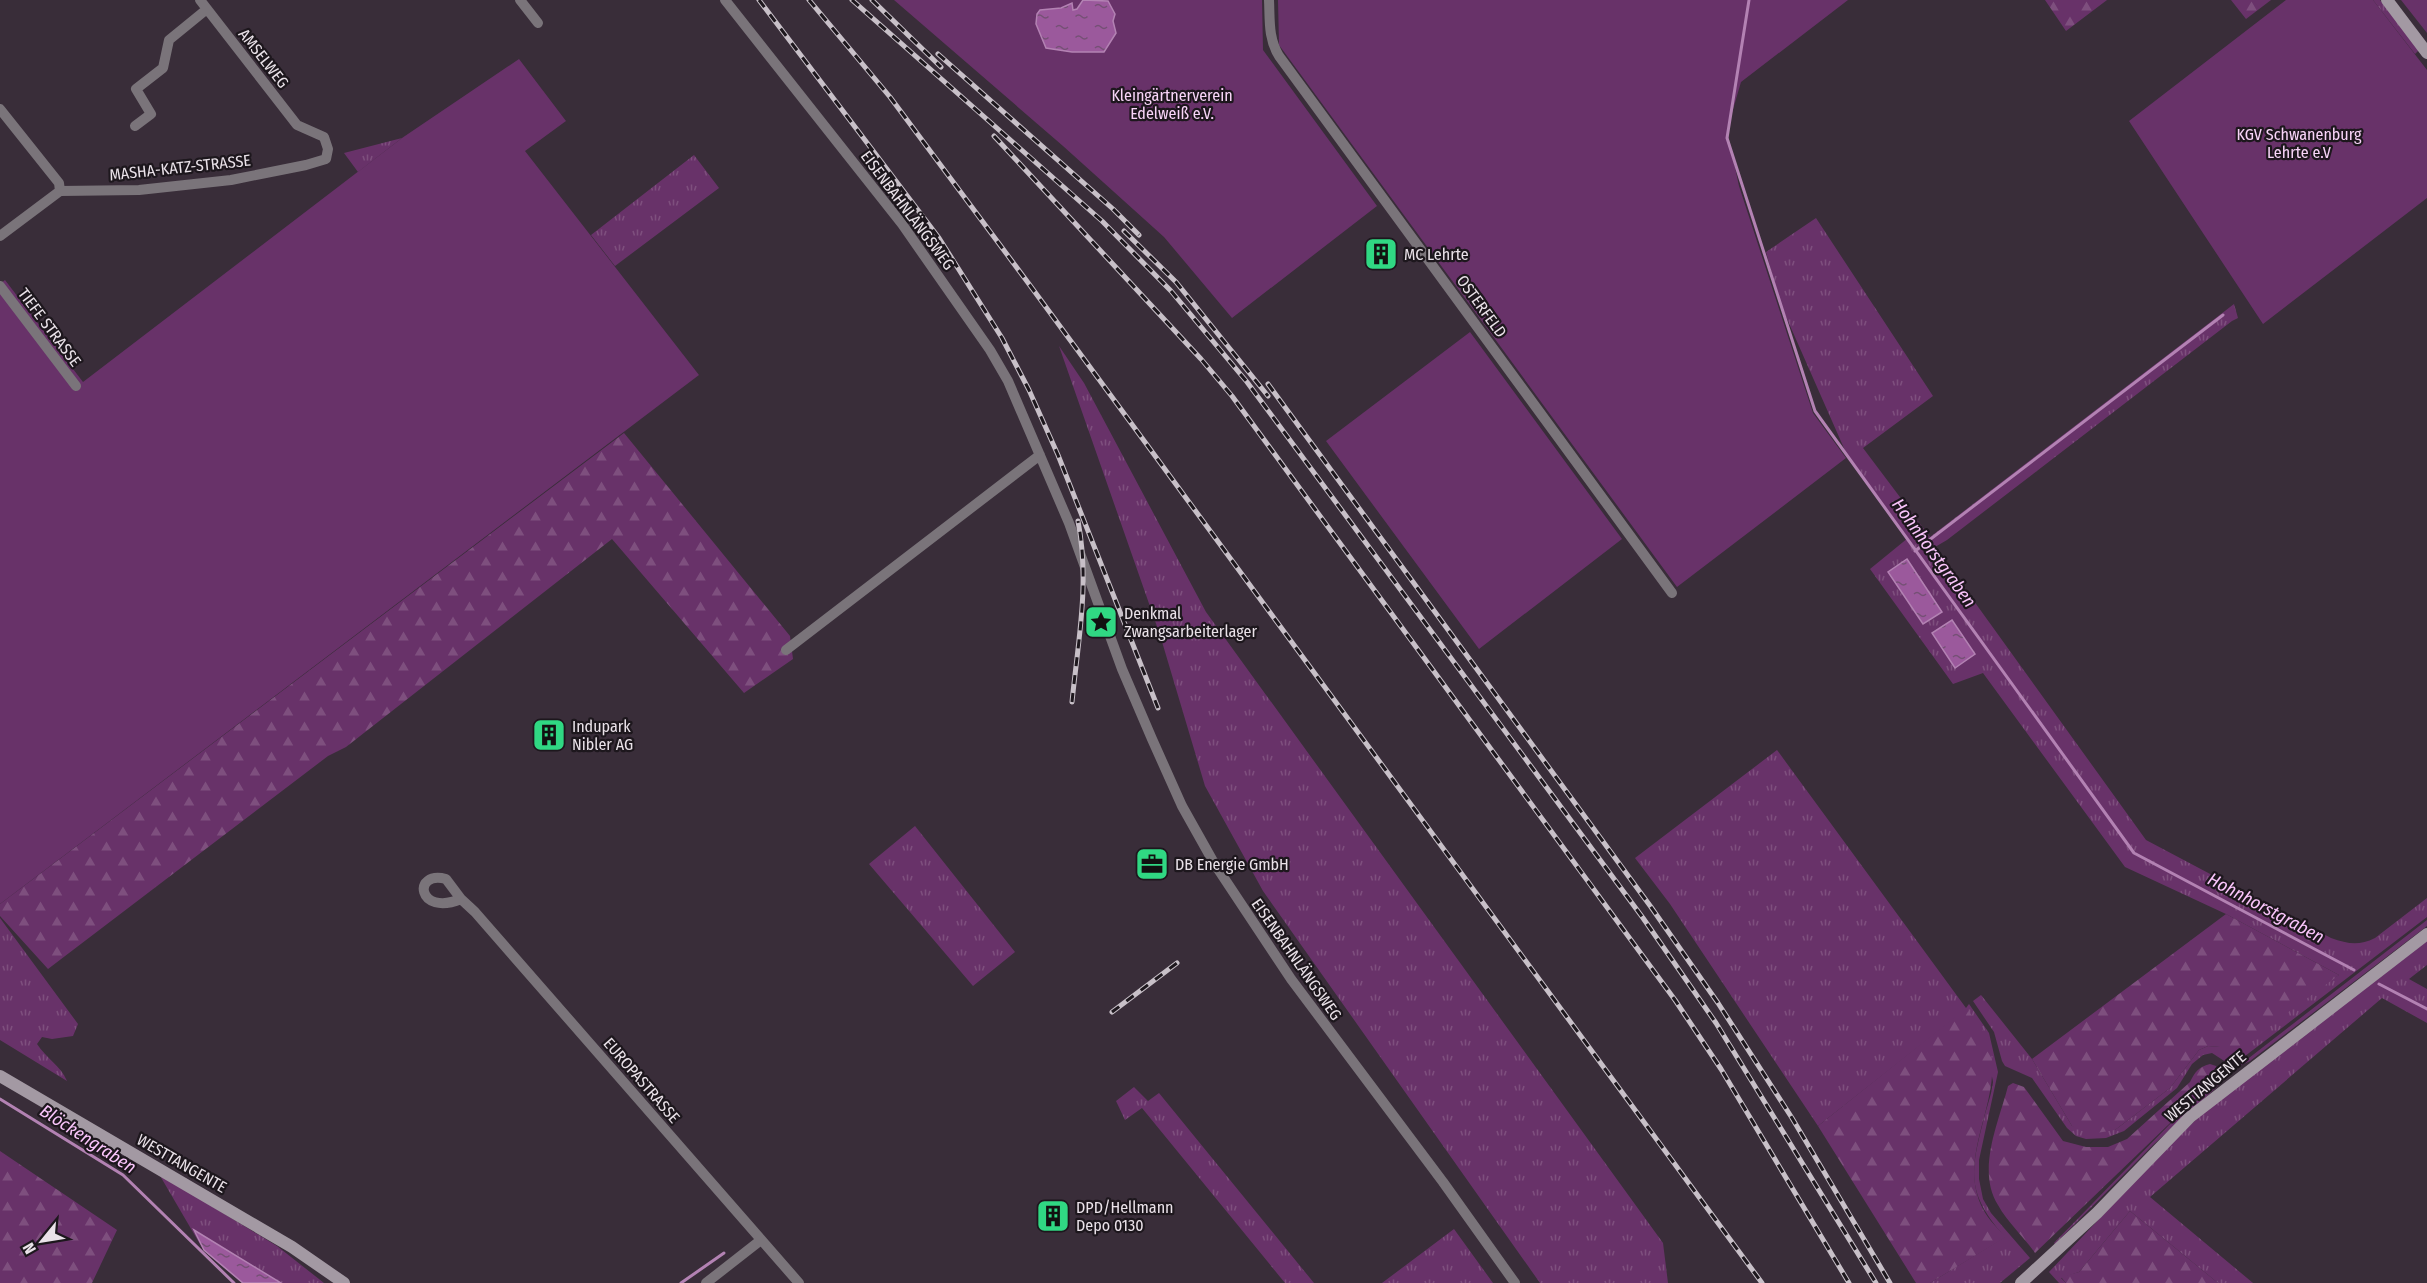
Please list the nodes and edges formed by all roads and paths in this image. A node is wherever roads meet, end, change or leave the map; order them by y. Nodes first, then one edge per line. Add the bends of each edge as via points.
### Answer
1 (520, 0) edge
2 (725, 0) edge
3 (1269, 0) edge
4 (2387, 0) edge
5 (203, 5) edge
6 (538, 23) dead end
7 (2427, 53) edge
8 (0, 109) edge
9 (297, 125) joint
10 (135, 126) dead end
11 (60, 191) junction
12 (0, 236) edge
13 (0, 286) edge
14 (76, 386) dead end
15 (1040, 455) junction
16 (1672, 593) dead end
17 (786, 650) dead end
18 (460, 899) dead end
19 (2427, 933) edge
20 (0, 1076) edge
21 (761, 1240) junction
22 (2024, 1281) edge
23 (344, 1283) edge
24 (706, 1283) edge
25 (799, 1283) edge
26 (1515, 1283) edge

1 - 6 street
2 - 15 street, EISENBAHNLÄNGSWEG via 902,224 946,286 1008,381
3 - 16 street, OSTERFELD via 1272,45 1279,56
4 - 7 main road
5 - 9 street, AMSELWEG
5 - 10 street, AMSELWEG via 169,40 163,68 136,89 151,114
8 - 11 street via 59,183
9 - 11 street, MASHA-KATZ-STRASSE via 324,137 326,159 231,180 139,190
11 - 12 street
13 - 14 street, TIEFE STRASSE
15 - 17 street
15 - 26 street, EISENBAHNLÄNGSWEG via 1126,680 1182,806 1214,863 1291,979
18 - 21 street, EUROPASTRASSE
19 - 22 main road, WESTTANGENTE via 2197,1111
20 - 23 main road, WESTTANGENTE via 292,1247
21 - 24 street
21 - 25 street, EUROPASTRASSE

